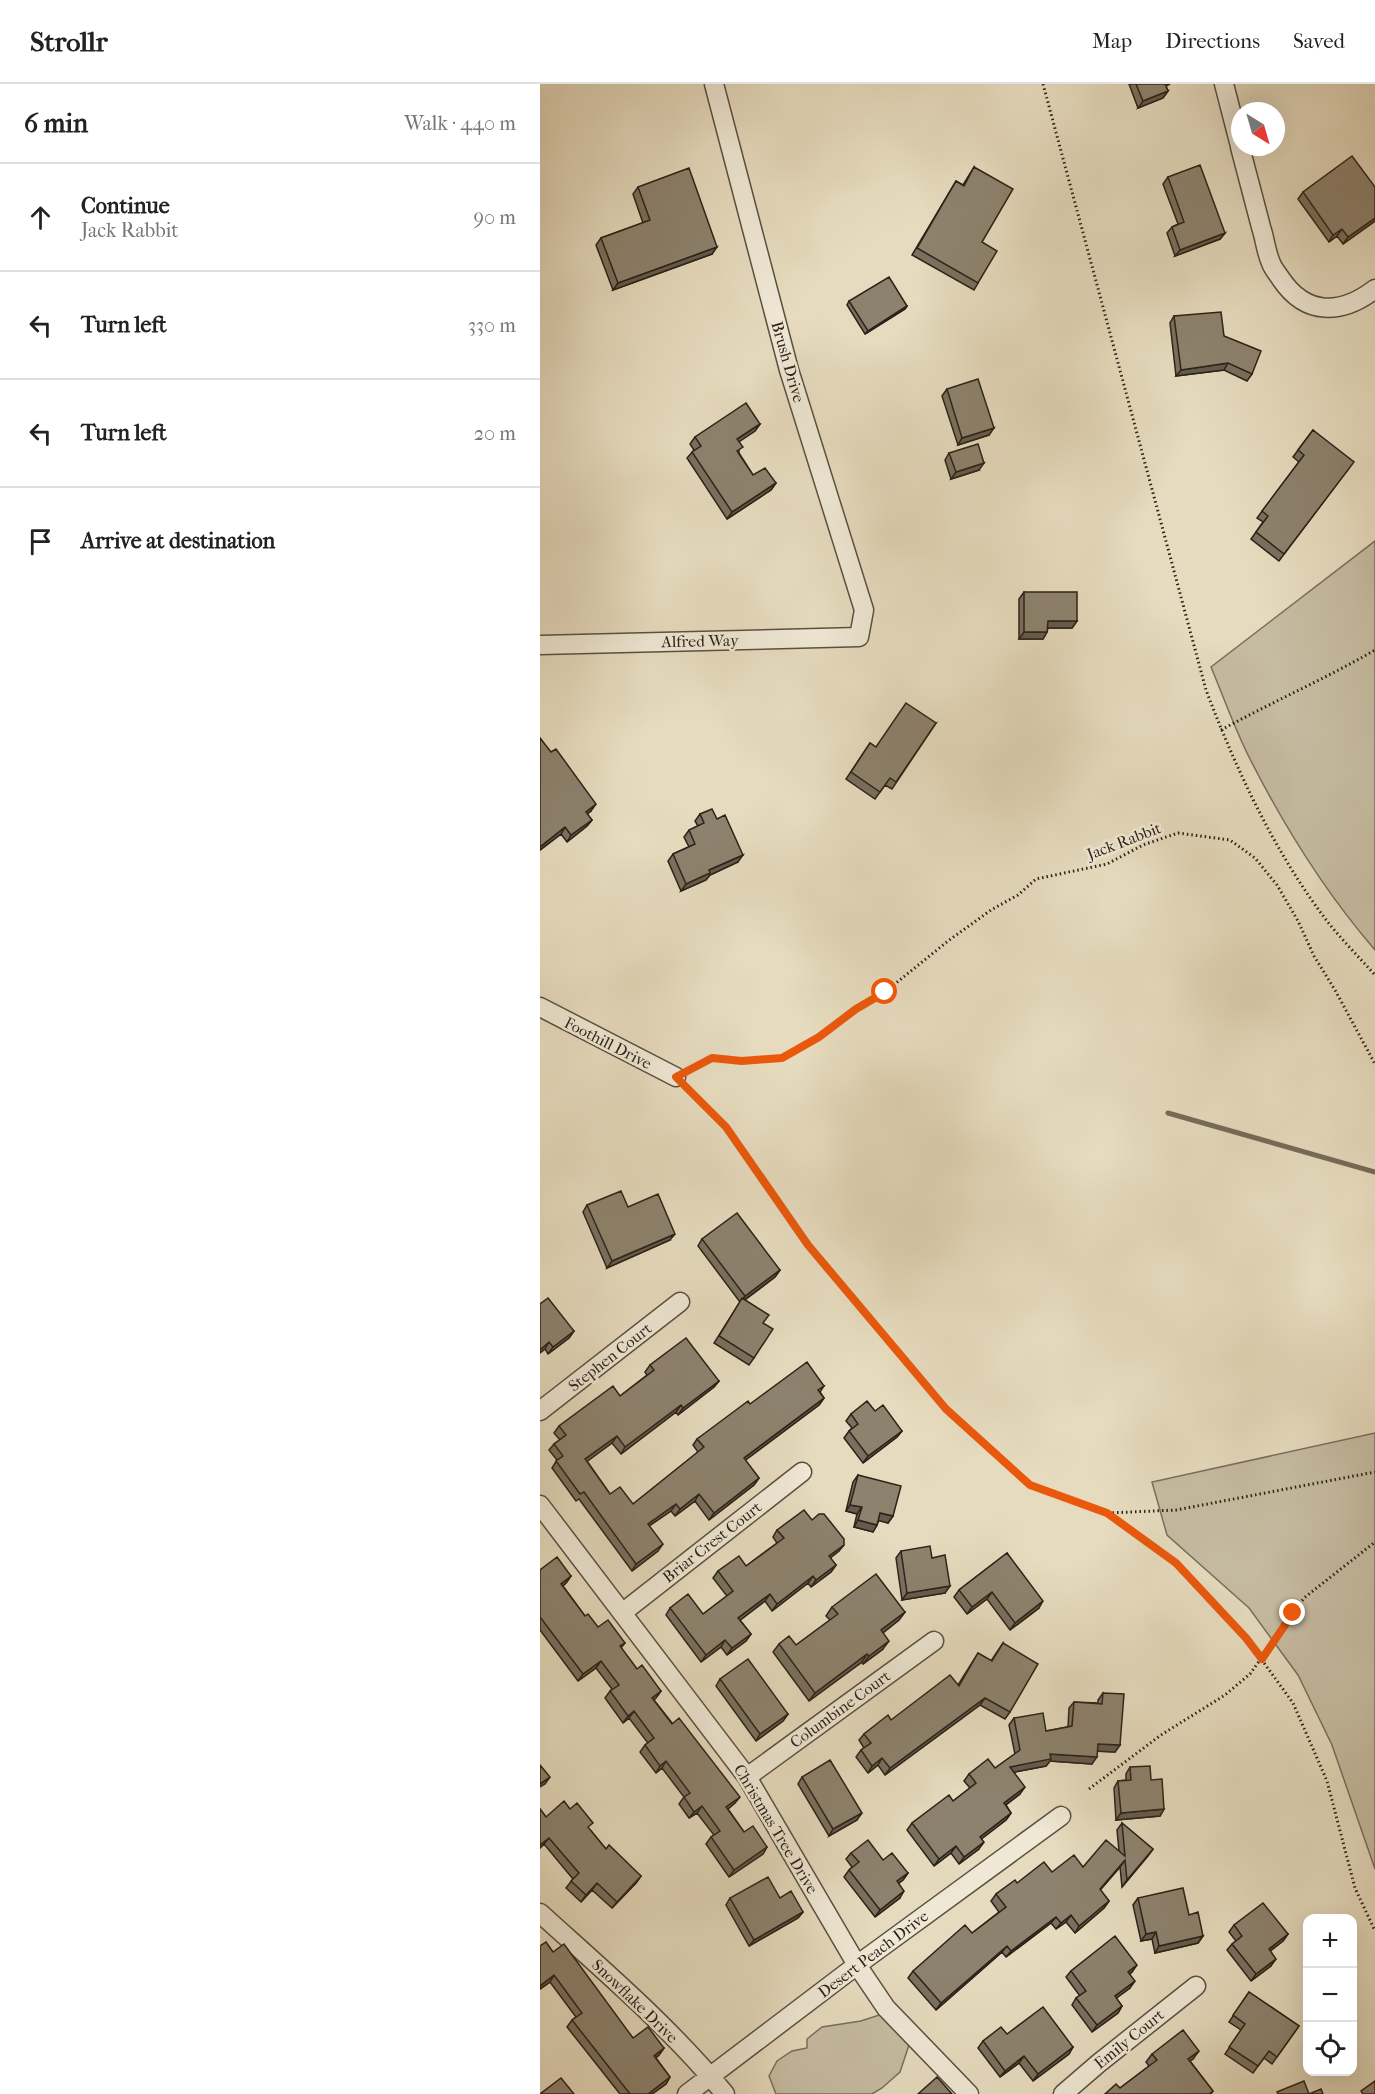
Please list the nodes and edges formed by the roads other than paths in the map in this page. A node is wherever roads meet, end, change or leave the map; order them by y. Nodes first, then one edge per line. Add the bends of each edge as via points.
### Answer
1 (714, 84) edge
2 (1224, 84) edge
3 (1231, 112) edge
4 (1242, 156) edge
5 (1375, 289) edge
6 (859, 637) joint
7 (540, 645) edge
8 (540, 1007) edge
9 (676, 1077) road end
10 (680, 1302) dead end
11 (540, 1411) edge
12 (802, 1472) dead end
13 (540, 1505) edge
14 (622, 1612) junction
15 (934, 1641) dead end
16 (747, 1777) junction
17 (1061, 1816) dead end
18 (540, 1913) edge
19 (856, 1965) junction
20 (1196, 1986) dead end
21 (710, 2076) junction
22 (687, 2094) edge
23 (725, 2094) edge
24 (969, 2094) edge
25 (1063, 2094) edge

1 - 6 street, Brush Drive via 789,370 864,609
2 - 3 street
4 - 5 street via 1271,264 1289,290 1318,307 1347,306
6 - 7 street, Alfred Way
8 - 9 street, Foothill Drive
10 - 11 street, Stephen Court
12 - 14 street, Briar Crest Court
13 - 14 street, Christmas Tree Drive
14 - 16 street, Christmas Tree Drive
15 - 16 street, Columbine Court
16 - 19 street, Christmas Tree Drive
17 - 19 street, Desert Peach Drive
18 - 21 street, Snowflake Drive via 631,1994
19 - 21 street, Desert Peach Drive
19 - 24 street, Christmas Tree Drive via 885,2008
20 - 25 street, Emily Court
21 - 22 street, Desert Peach Drive
21 - 23 street, Snowflake Drive

